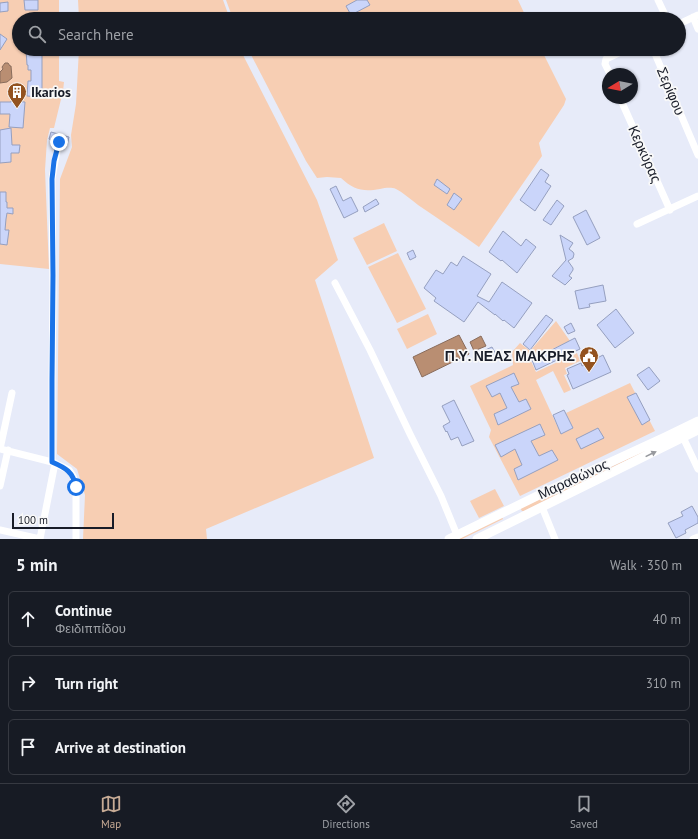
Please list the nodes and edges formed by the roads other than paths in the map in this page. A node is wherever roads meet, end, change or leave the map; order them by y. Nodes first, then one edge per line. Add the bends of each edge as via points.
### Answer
1 (658, 0) edge
2 (664, 12) edge
3 (696, 16) edge
4 (686, 21) edge
5 (698, 29) edge
6 (612, 56) edge
7 (656, 56) edge
8 (607, 68) edge
9 (623, 104) edge
10 (59, 142) dead end
11 (698, 155) edge
12 (698, 196) edge
13 (670, 210) junction
14 (637, 224) dead end
15 (335, 283) dead end
16 (12, 393) dead end
17 (698, 421) edge
18 (698, 430) edge
19 (682, 434) junction
20 (3, 449) edge
21 (53, 462) junction
22 (698, 469) edge
23 (0, 486) edge
24 (542, 507) junction
25 (0, 530) edge
26 (453, 537) edge
27 (698, 537) edge
28 (40, 539) edge
29 (76, 539) edge
30 (477, 539) edge
31 (555, 539) edge
32 (693, 539) edge

1 - 2 street
3 - 4 street
3 - 5 street
6 - 8 street via 605,61
7 - 11 street, Σερίφου
9 - 13 street, Κερκύρας
10 - 21 street via 52,179
12 - 13 street
13 - 14 street
15 - 26 street via 441,496
16 - 20 street
17 - 19 main road, Μαραθώνος
18 - 19 main road, Μαραθώνος
19 - 22 street
24 -> 19 main road, Μαραθώνος
19 - 26 main road, Μαραθώνος via 666,437
20 - 21 street
20 - 23 street
21 - 28 street
21 - 29 street via 69,470 75,481
24 - 30 main road, Μαραθώνος
24 - 31 street
25 - 28 street
27 - 32 street

